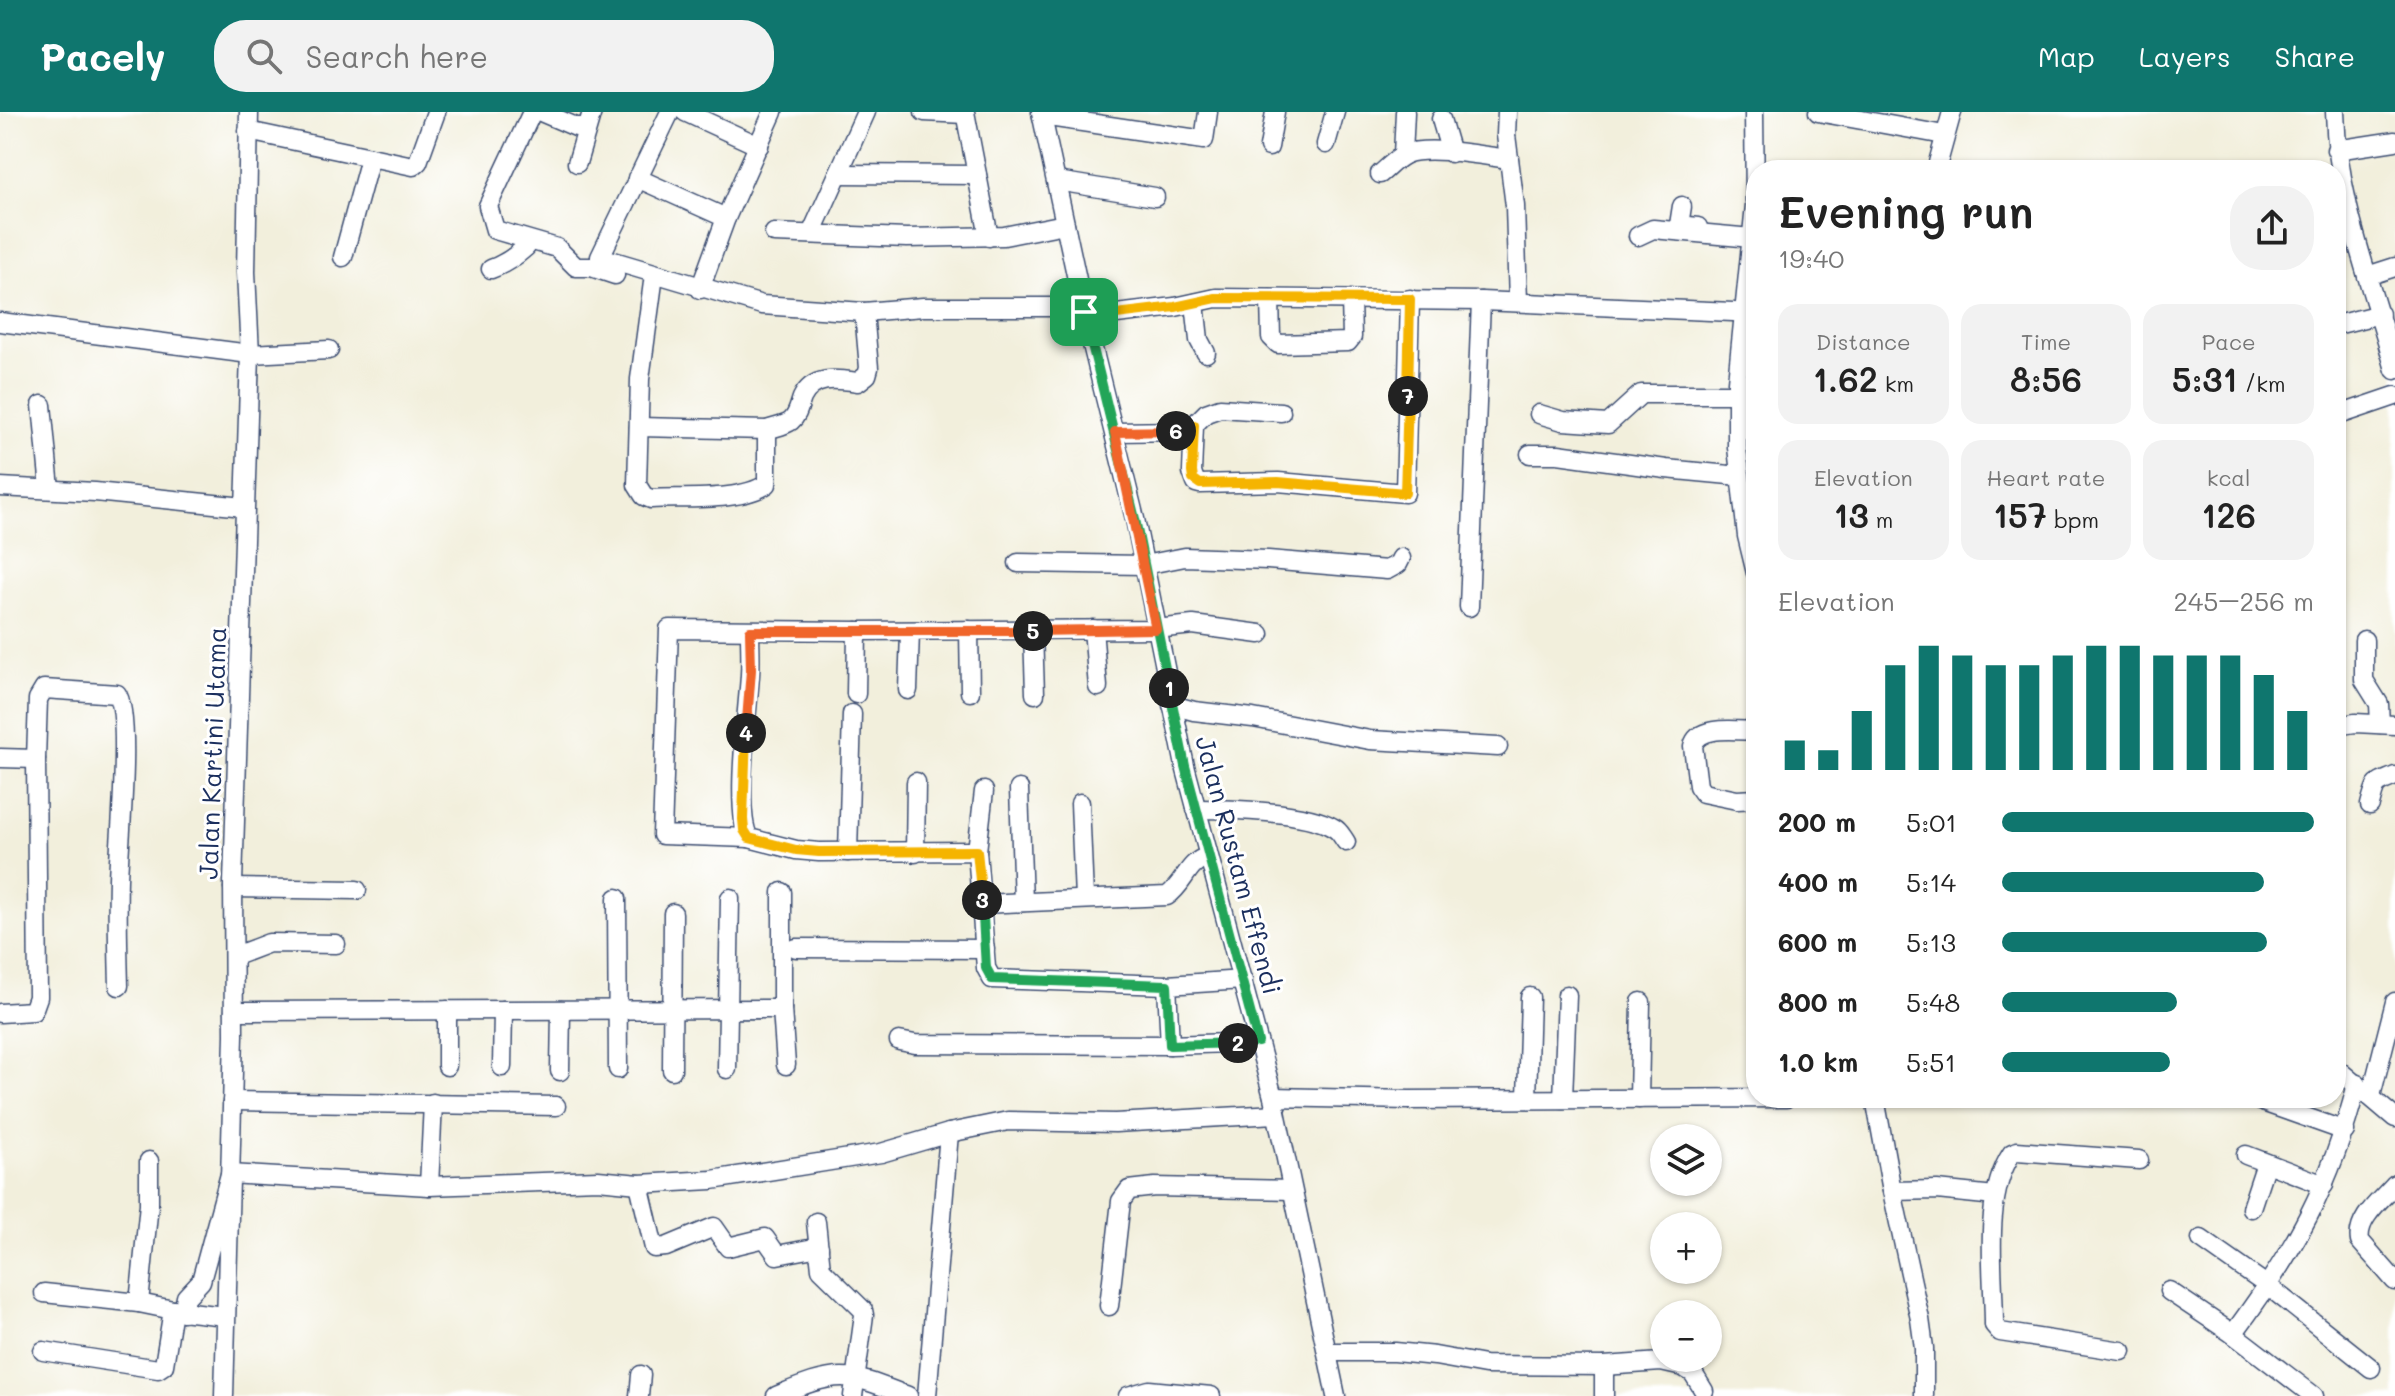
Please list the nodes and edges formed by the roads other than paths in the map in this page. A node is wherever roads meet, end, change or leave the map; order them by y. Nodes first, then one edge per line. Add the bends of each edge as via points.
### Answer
1 (436, 112) edge
2 (532, 112) edge
3 (541, 112) edge
4 (670, 112) edge
5 (685, 112) edge
6 (772, 112) edge
7 (866, 112) edge
8 (924, 112) edge
9 (1208, 112) edge
10 (1275, 112) edge
11 (1335, 112) edge
12 (1405, 112) edge
13 (1507, 112) edge
14 (1754, 112) edge
15 (1818, 112) edge
16 (1952, 112) edge
17 (2335, 112) edge
18 (965, 113) edge
19 (1041, 114) edge
20 (245, 119) edge
21 (1441, 119) dead end
22 (589, 120) edge
23 (1944, 135) junction
24 (2395, 141) edge
25 (1326, 144) dead end
26 (759, 146) junction
27 (1269, 147) dead end
28 (2336, 150) junction
29 (1414, 153) junction
30 (1451, 153) junction
31 (370, 158) junction
32 (1509, 159) junction
33 (1755, 160) edge
34 (1938, 160) edge
35 (2337, 160) edge
36 (577, 163) dead end
37 (838, 174) junction
38 (1380, 174) dead end
39 (977, 175) junction
40 (637, 178) junction
41 (1057, 181) junction
42 (1155, 197) dead end
43 (1682, 206) dead end
44 (2346, 212) edge
45 (726, 218) junction
46 (1065, 224) junction
47 (774, 233) dead end
48 (811, 234) junction
49 (1638, 236) dead end
50 (989, 237) junction
51 (1746, 239) edge
52 (1746, 239) edge
53 (526, 241) junction
54 (343, 257) dead end
55 (2395, 267) edge
56 (491, 269) dead end
57 (2367, 276) junction
58 (653, 281) junction
59 (700, 289) junction
60 (1270, 299) junction
61 (1351, 299) junction
62 (1416, 299) junction
63 (1481, 301) junction
64 (1518, 302) junction
65 (1195, 303) junction
66 (864, 312) junction
67 (1084, 312) junction
68 (1746, 313) edge
69 (2380, 314) junction
70 (0, 322) edge
71 (2346, 322) edge
72 (1746, 332) edge
73 (329, 350) dead end
74 (1206, 353) dead end
75 (250, 354) junction
76 (2395, 370) edge
77 (1746, 385) edge
78 (1737, 388) junction
79 (2395, 396) edge
80 (42, 405) dead end
81 (1281, 412) dead end
82 (2346, 413) edge
83 (1539, 414) dead end
84 (1194, 425) junction
85 (639, 427) junction
86 (767, 430) junction
87 (1115, 432) junction
88 (1530, 454) dead end
89 (1740, 476) junction
90 (0, 487) edge
91 (50, 489) junction
92 (244, 507) junction
93 (1746, 527) edge
94 (1401, 558) dead end
95 (1018, 563) dead end
96 (1144, 565) junction
97 (1469, 607) dead end
98 (1093, 629) junction
99 (1156, 629) junction
100 (969, 630) junction
101 (750, 631) junction
102 (857, 631) junction
103 (1033, 631) junction
104 (910, 632) junction
105 (1260, 634) dead end
106 (2364, 640) dead end
107 (1098, 687) dead end
108 (908, 690) dead end
109 (970, 692) dead end
110 (856, 694) dead end
111 (1035, 694) dead end
112 (1172, 705) junction
113 (852, 714) dead end
114 (2346, 724) edge
115 (2387, 724) edge
116 (1746, 731) edge
117 (1498, 747) dead end
118 (0, 758) edge
119 (36, 759) junction
120 (2395, 776) edge
121 (916, 782) dead end
122 (1019, 789) dead end
123 (984, 791) dead end
124 (1746, 800) edge
125 (1080, 803) dead end
126 (2370, 805) dead end
127 (1196, 809) junction
128 (749, 838) junction
129 (1346, 842) dead end
130 (977, 851) junction
131 (848, 852) junction
132 (915, 853) junction
133 (1208, 856) junction
134 (233, 888) junction
135 (357, 890) dead end
136 (782, 892) dead end
137 (617, 898) dead end
138 (730, 898) dead end
139 (1084, 898) junction
140 (1023, 902) junction
141 (982, 904) junction
142 (673, 913) dead end
143 (336, 944) dead end
144 (796, 948) dead end
145 (985, 949) junction
146 (235, 956) junction
147 (1243, 980) junction
148 (1167, 985) junction
149 (119, 986) dead end
150 (1567, 995) dead end
151 (1530, 997) dead end
152 (1641, 1002) dead end
153 (2395, 1002) edge
154 (782, 1009) junction
155 (447, 1010) junction
156 (503, 1010) junction
157 (561, 1010) junction
158 (617, 1010) junction
159 (673, 1010) junction
160 (729, 1010) junction
161 (234, 1011) junction
162 (0, 1013) edge
163 (2390, 1038) edge
164 (899, 1041) dead end
165 (1258, 1042) junction
166 (1170, 1045) junction
167 (786, 1065) dead end
168 (447, 1066) dead end
169 (502, 1067) dead end
170 (618, 1069) dead end
171 (727, 1069) dead end
172 (672, 1070) dead end
173 (560, 1071) dead end
174 (2346, 1076) edge
175 (2364, 1090) junction
176 (1746, 1098) edge
177 (1527, 1099) junction
178 (1563, 1099) junction
179 (1639, 1099) junction
180 (232, 1101) junction
181 (433, 1103) junction
182 (1275, 1105) junction
183 (556, 1106) dead end
184 (1877, 1108) edge
185 (2280, 1108) edge
186 (2395, 1118) edge
187 (2345, 1131) junction
188 (949, 1133) junction
189 (2246, 1155) dead end
190 (2139, 1160) dead end
191 (149, 1161) dead end
192 (2266, 1163) junction
193 (230, 1174) junction
194 (639, 1184) junction
195 (2395, 1184) edge
196 (2324, 1185) junction
197 (429, 1186) junction
198 (1291, 1190) junction
199 (1892, 1191) junction
200 (1995, 1196) junction
201 (2251, 1208) dead end
202 (816, 1222) dead end
203 (2201, 1239) dead end
204 (819, 1247) junction
205 (2395, 1281) edge
206 (2268, 1286) junction
207 (2169, 1291) dead end
208 (44, 1293) dead end
209 (139, 1303) junction
210 (1109, 1306) dead end
211 (178, 1311) junction
212 (225, 1316) junction
213 (2233, 1334) junction
214 (43, 1351) dead end
215 (2122, 1351) dead end
216 (1328, 1352) junction
217 (1604, 1366) junction
218 (2371, 1368) dead end
219 (641, 1375) dead end
220 (854, 1387) edge
221 (1704, 1391) dead end
222 (224, 1396) edge
223 (639, 1396) edge
224 (776, 1396) edge
225 (908, 1396) edge
226 (927, 1396) edge
227 (1128, 1396) edge
228 (1211, 1396) edge
229 (1336, 1396) edge
230 (1604, 1396) edge
231 (1924, 1396) edge
232 (2314, 1396) edge

1 - 31 street via 418,162 406,166
2 - 53 street via 488,206 495,230
3 - 22 street via 576,127
4 - 40 street
5 - 26 street
6 - 26 street
7 - 37 street
8 - 18 street
9 - 19 street via 1204,140
10 - 27 street
11 - 25 street
12 - 29 street
13 - 32 street
14 - 33 street
15 - 23 street
16 - 23 street
17 - 28 street
18 - 39 street
19 - 41 street, Jalan Rustam Effendi
20 - 31 street
20 - 75 street, Jalan Kartini Utama
21 - 30 street
22 - 36 street
23 - 34 street
24 - 28 street
26 - 45 street
28 - 35 street
29 - 30 street
29 - 38 street
30 - 32 street
31 - 54 street
32 - 64 street
37 - 39 street
37 - 48 street
39 - 50 street
40 - 45 street
40 - 58 street via 600,257
41 - 42 street
41 - 46 street, Jalan Rustam Effendi
43 - 51 street via 1679,225
44 - 57 street
45 - 59 street
46 - 50 street
46 - 67 street, Jalan Rustam Effendi
47 - 48 street
48 - 50 street
49 - 52 street via 1653,229
53 - 56 street via 516,256
53 - 58 street via 557,248 576,267
55 - 57 street
57 - 69 street
58 - 59 street
58 - 85 street
59 - 66 street via 762,305
60 - 61 street
60 - 61 street via 1271,337 1278,344 1348,342
60 - 65 street
61 - 62 street
62 - 63 street
62 - 84 street via 1405,493 1278,482 1200,484 1192,472
63 - 64 street
63 - 97 street
64 - 68 street
65 - 67 street via 1108,315
65 - 74 street via 1199,340
66 - 67 street via 923,307 1056,307
66 - 86 street via 867,375 858,382 818,382 790,421
67 - 87 street, Jalan Rustam Effendi
69 - 71 street
69 - 76 street
70 - 75 street
72 - 78 street
73 - 75 street
75 - 92 street, Jalan Kartini Utama
77 - 78 street
78 - 83 street via 1641,394 1608,424
78 - 89 street
79 - 82 street
80 - 91 street
81 - 84 street via 1220,408
84 - 87 street via 1180,431
85 - 86 street
85 - 86 street via 637,485 651,499 741,494 764,486 769,480
87 - 96 street, Jalan Rustam Effendi
88 - 89 street
89 - 93 street
90 - 91 street
91 - 92 street
92 - 134 street, Jalan Kartini Utama
94 - 96 street via 1387,570 1185,557
95 - 96 street
96 - 99 street, Jalan Rustam Effendi
98 - 99 street
98 - 103 street
98 - 107 street
99 - 105 street via 1193,625
99 - 112 street, Jalan Rustam Effendi
100 - 103 street
100 - 104 street
100 - 109 street
101 - 102 street
101 - 128 street via 743,806
101 - 128 street via 669,629 662,835
102 - 104 street
102 - 110 street
103 - 111 street
104 - 108 street
106 - 115 street via 2364,680
112 - 117 street via 1370,740
112 - 127 street, Jalan Rustam Effendi
113 - 131 street
114 - 115 street
116 - 124 street via 1702,733 1693,746 1703,793
118 - 119 street
119 - 149 street via 41,690 121,697
119 - 162 street via 38,997 33,1011
120 - 126 street via 2375,785
121 - 132 street
122 - 140 street
123 - 130 street
125 - 139 street
127 - 129 street via 1302,818 1331,826
127 - 133 street, Jalan Rustam Effendi
128 - 131 street via 796,850
130 - 132 street
130 - 141 street
131 - 132 street
133 - 139 street via 1192,864 1167,896
133 - 147 street, Jalan Rustam Effendi
134 - 135 street
134 - 146 street, Jalan Kartini Utama
136 - 154 street
137 - 158 street
138 - 160 street
139 - 140 street
140 - 141 street
141 - 145 street
142 - 159 street
143 - 146 street via 269,943
144 - 145 street
145 - 148 street via 992,979
146 - 161 street, Jalan Kartini Utama
147 - 148 street
147 - 165 street, Jalan Rustam Effendi
148 - 166 street
150 - 178 street
151 - 177 street
152 - 179 street
153 - 163 street
154 - 160 street
154 - 167 street
155 - 156 street
155 - 161 street
155 - 168 street
156 - 157 street
156 - 169 street
157 - 158 street
157 - 173 street
158 - 159 street
158 - 170 street
159 - 160 street
159 - 172 street
160 - 171 street
161 - 180 street, Jalan Kartini Utama
163 - 175 street
164 - 166 street
165 - 166 street
165 - 182 street, Jalan Rustam Effendi
174 - 175 street
175 - 186 street
175 - 187 street
176 - 179 street
177 - 178 street
177 - 182 street
178 - 179 street
180 - 181 street
180 - 193 street, Jalan Kartini Utama
181 - 183 street
181 - 197 street
182 - 188 street via 1115,1123 1008,1121
182 - 198 street, Jalan Rustam Effendi
184 - 199 street
185 - 187 street
187 - 196 street
188 - 194 street via 867,1155 712,1180
188 - 226 street
189 - 192 street
190 - 200 street via 2017,1151 2007,1162
191 - 209 street
192 - 196 street
192 - 201 street
193 - 197 street
193 - 211 street via 201,1281
193 - 212 street, Jalan Kartini Utama
194 - 197 street via 598,1180
194 - 204 street via 654,1248 712,1227 728,1247 762,1237 777,1255
195 - 205 street via 2364,1220 2359,1234
196 - 206 street
198 - 210 street via 1129,1190 1121,1201
198 - 216 street, Jalan Rustam Effendi
199 - 200 street
199 - 231 street via 1920,1319
200 - 215 street via 1997,1329
202 - 204 street
203 - 206 street
204 - 220 street via 824,1274 863,1310
206 - 213 street
206 - 218 street
207 - 213 street
208 - 209 street
209 - 211 street
211 - 212 street
211 - 214 street via 162,1368
212 - 222 street, Jalan Kartini Utama
213 - 232 street
216 - 217 street via 1395,1352 1485,1365
216 - 229 street, Jalan Rustam Effendi
217 - 221 street via 1661,1362 1683,1367
217 - 230 street
219 - 223 street
220 - 224 street via 840,1377
220 - 225 street
227 - 228 street via 1149,1390

